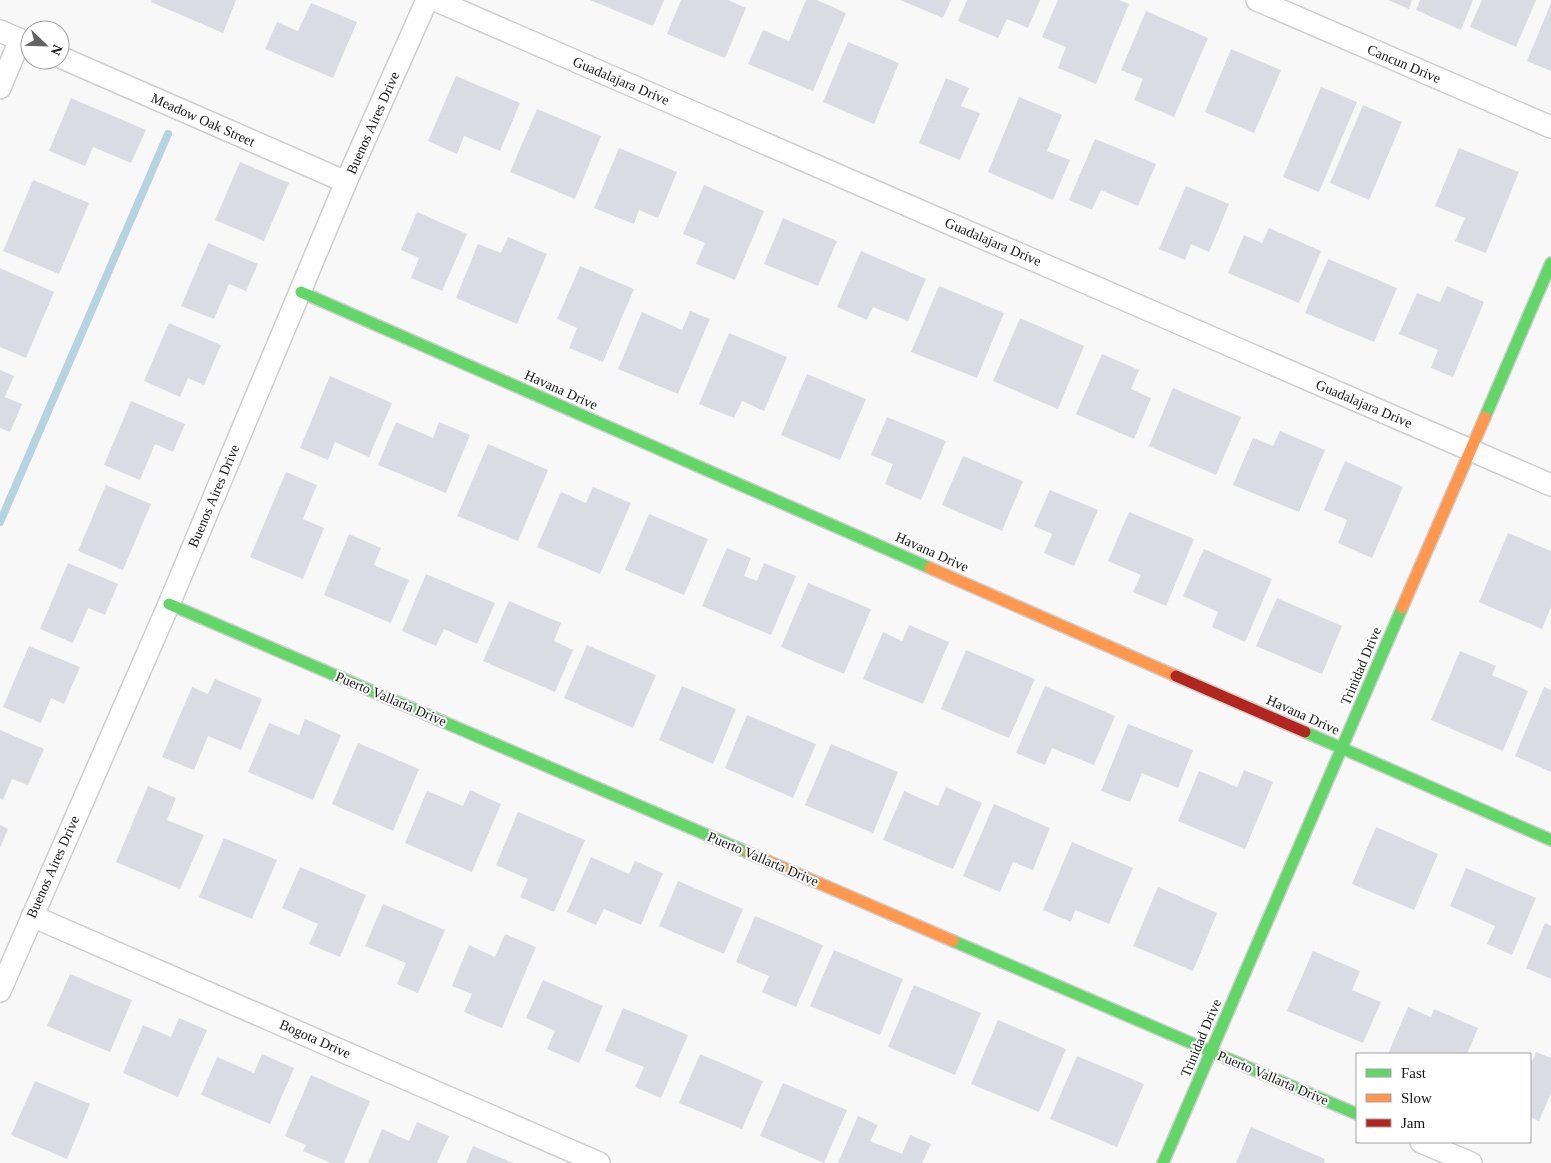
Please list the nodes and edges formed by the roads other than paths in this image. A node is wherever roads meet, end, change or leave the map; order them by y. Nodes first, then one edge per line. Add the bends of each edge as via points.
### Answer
1 (427, 0) edge
2 (435, 0) edge
3 (1257, 0) edge
4 (0, 31) edge
5 (20, 40) edge
6 (20, 51) edge
7 (70, 61) edge
8 (0, 88) edge
9 (1551, 127) edge
10 (346, 182) junction
11 (1551, 263) edge
12 (301, 292) junction
13 (1471, 450) junction
14 (1551, 485) edge
15 (169, 604) junction
16 (1342, 748) junction
17 (1551, 840) edge
18 (32, 916) junction
19 (0, 991) edge
20 (1212, 1052) junction
21 (1356, 1114) edge
22 (1423, 1143) edge
23 (598, 1163) edge
24 (1163, 1163) edge
25 (1471, 1163) edge

1 - 10 street, Buenos Aires Drive
2 - 13 street, Guadalajara Drive
3 - 9 street, Cancun Drive
4 - 5 street
6 - 8 street
7 - 10 street, Meadow Oak Street
10 - 12 street, Buenos Aires Drive
11 - 13 street, Trinidad Drive
12 - 15 street, Buenos Aires Drive
12 - 16 street, Havana Drive
13 - 14 street, Guadalajara Drive
13 - 16 street, Trinidad Drive
15 - 18 street, Buenos Aires Drive
15 - 20 street, Puerto Vallarta Drive
16 - 17 street, Havana Drive
16 - 20 street, Trinidad Drive
18 - 19 street, Buenos Aires Drive
18 - 23 street, Bogota Drive
20 - 21 street, Puerto Vallarta Drive
20 - 24 street, Trinidad Drive
22 - 25 street

